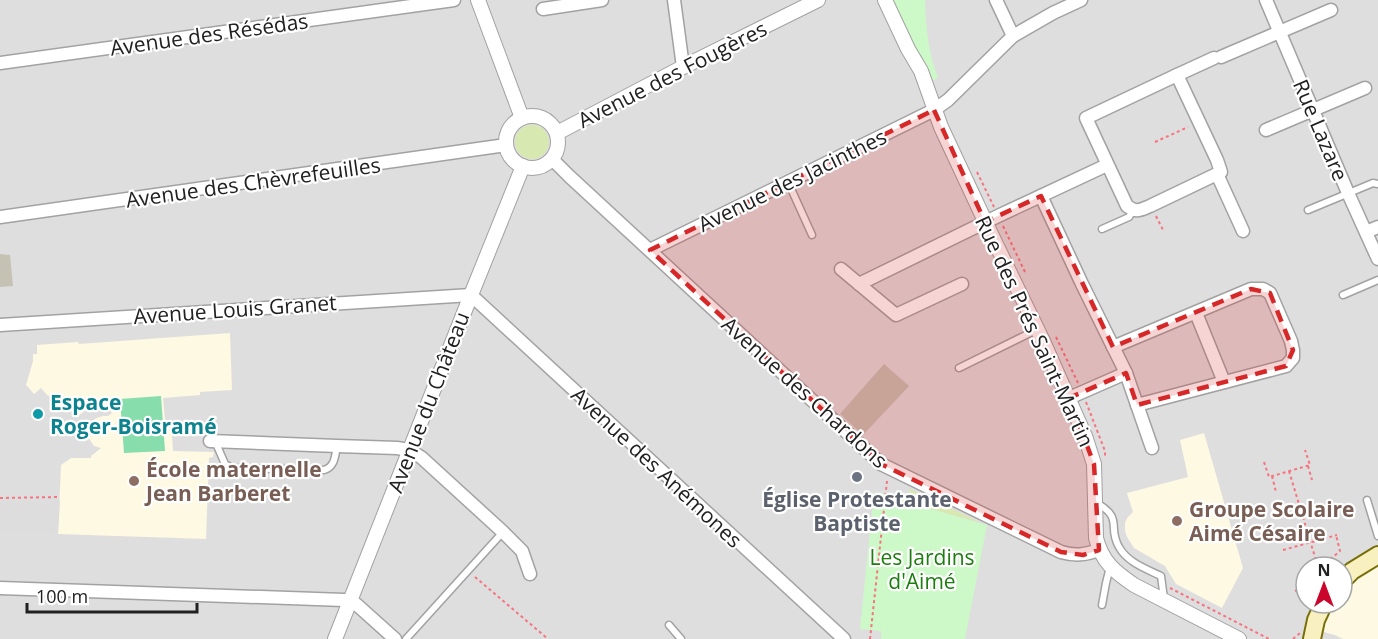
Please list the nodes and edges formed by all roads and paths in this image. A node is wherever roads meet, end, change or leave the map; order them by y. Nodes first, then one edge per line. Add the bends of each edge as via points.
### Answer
1 (454, 0) edge
2 (478, 0) edge
3 (602, 0) edge
4 (674, 0) edge
5 (819, 0) edge
6 (885, 0) edge
7 (996, 0) edge
8 (1081, 0) edge
9 (1266, 0) edge
10 (543, 9) dead end
11 (1331, 10) dead end
12 (1280, 32) junction
13 (1013, 36) junction
14 (0, 63) edge
15 (683, 67) junction
16 (1177, 75) junction
17 (1365, 88) dead end
18 (934, 110) junction
19 (1313, 110) junction
20 (522, 118) junction
21 (1199, 122) junction
22 (1266, 130) dead end
23 (557, 133) junction
24 (1155, 142) dead end
25 (506, 145) junction
26 (552, 159) junction
27 (1107, 165) junction
28 (523, 166) junction
29 (1217, 174) junction
30 (788, 182) junction
31 (1378, 184) edge
32 (1348, 193) junction
33 (1041, 196) junction
34 (1150, 206) junction
35 (1133, 210) junction
36 (1308, 210) dead end
37 (0, 217) edge
38 (985, 222) junction
39 (1378, 227) edge
40 (1102, 230) dead end
41 (1163, 230) dead end
42 (1243, 231) dead end
43 (1366, 232) junction
44 (812, 235) dead end
45 (650, 250) junction
46 (1378, 259) edge
47 (841, 269) dead end
48 (1378, 280) edge
49 (860, 284) junction
50 (962, 284) dead end
51 (471, 295) junction
52 (1343, 295) dead end
53 (1196, 313) junction
54 (0, 325) edge
55 (1038, 329) junction
56 (1113, 347) junction
57 (959, 368) dead end
58 (1126, 373) junction
59 (1224, 382) junction
60 (1069, 398) junction
61 (1137, 405) junction
62 (212, 441) joint
63 (337, 447) junction
64 (1152, 448) dead end
65 (410, 450) junction
66 (1305, 450) dead end
67 (1264, 462) dead end
68 (1308, 466) junction
69 (889, 469) junction
70 (1289, 471) junction
71 (1272, 476) junction
72 (1312, 480) dead end
73 (1276, 492) dead end
74 (60, 497) dead end
75 (0, 498) edge
76 (1367, 500) dead end
77 (1095, 502) junction
78 (503, 532) junction
79 (1378, 536) edge
80 (1310, 543) junction
81 (1099, 550) junction
82 (1283, 550) dead end
83 (1314, 555) edge
84 (1335, 555) edge
85 (1378, 555) edge
86 (1111, 567) junction
87 (1354, 570) edge
88 (468, 571) junction
89 (530, 574) dead end
90 (0, 588) edge
91 (1164, 600) junction
92 (350, 601) junction
93 (1102, 605) dead end
94 (1318, 615) edge
95 (669, 625) dead end
96 (335, 639) edge
97 (395, 639) edge
98 (406, 639) edge
99 (548, 639) edge
100 (681, 639) edge
101 (844, 639) edge
102 (870, 639) edge
103 (1239, 639) edge
104 (1312, 639) edge

1 - 14 street, Avenue des Résédas
2 - 20 street
3 - 10 street
4 - 15 street
5 - 15 street, Avenue des Fougères
6 - 18 street, Rue des Prés Saint-Martin via 921,71
7 - 13 street
8 - 13 street, Avenue des Jacinthes
9 - 12 street, Rue Lazare
11 - 12 street
12 - 16 street
12 - 19 street, Rue Lazare
13 - 18 street, Avenue des Jacinthes
15 - 23 street, Avenue des Fougères
16 - 21 street
16 - 27 street via 1086,118
17 - 19 street
18 - 30 street, Avenue des Jacinthes
18 - 38 street, Rue des Prés Saint-Martin
19 - 22 street
19 - 32 street, Rue Lazare
20 - 23 street via 546,120
20 - 25 street via 510,129
21 - 24 path
21 - 29 street via 1217,160 1221,172
23 - 26 street via 558,146
25 - 28 street via 512,158
25 - 37 street, Avenue des Chèvrefeuilles
26 - 28 street via 539,167
26 - 45 street, Avenue des Chardons
27 - 33 street
27 - 35 street via 1127,206
28 - 51 street, Avenue du Château
29 - 34 street
29 - 42 street
30 - 44 lane
30 - 45 street, Avenue des Jacinthes
31 - 32 lane
32 - 36 lane
32 - 43 street, Rue Lazare
33 - 38 street
33 - 56 street
34 - 35 street
34 - 41 path
35 - 40 lane via 1129,217
38 - 49 street
38 - 55 street, Rue des Prés Saint-Martin
39 - 43 street
43 - 46 street, Rue Lazare
45 - 69 street, Avenue des Chardons
47 - 49 street
48 - 52 lane
49 - 50 street via 896,315
51 - 54 street, Avenue Louis Granet
51 - 65 street, Avenue du Château
51 - 101 street, Avenue des Anémones
53 - 56 street
53 - 59 street
53 - 59 street via 1251,289 1263,289 1270,293 1291,341 1293,358 1286,366
55 - 57 lane
55 - 60 street, Rue des Prés Saint-Martin
56 - 58 street
58 - 60 street
58 - 61 street
59 - 61 street
60 - 77 street, Rue des Prés Saint-Martin via 1093,457
61 - 64 street
62 - 63 street
62 - 63 lane via 225,465 232,468 324,470 332,465
63 - 65 street
65 - 78 street
65 - 92 street, Avenue du Château
66 - 68 path
67 - 71 path via 1269,477
68 - 70 path
68 - 72 path
69 - 81 street, Avenue des Chardons via 1061,552 1083,555
69 - 102 path
70 - 71 path
70 - 80 path
71 - 73 path
74 - 75 path
76 - 79 lane
77 - 81 street, Rue des Prés Saint-Martin
77 - 91 lane via 1112,515 1118,546 1124,554 1161,576
78 - 88 lane
78 - 89 street via 522,551
80 - 82 path
80 - 83 path
80 - 84 path via 1337,535 1340,551
81 - 86 street, Rue des Prés Saint-Martin
85 - 87 main road
86 - 91 street, Rue des Prés Saint-Martin via 1134,585
86 - 93 lane
88 - 98 lane
88 - 99 path
90 - 92 street
91 - 103 street, Rue des Prés Saint-Martin
92 - 96 street, Avenue du Château
92 - 97 street
94 - 104 main road
95 - 100 lane

